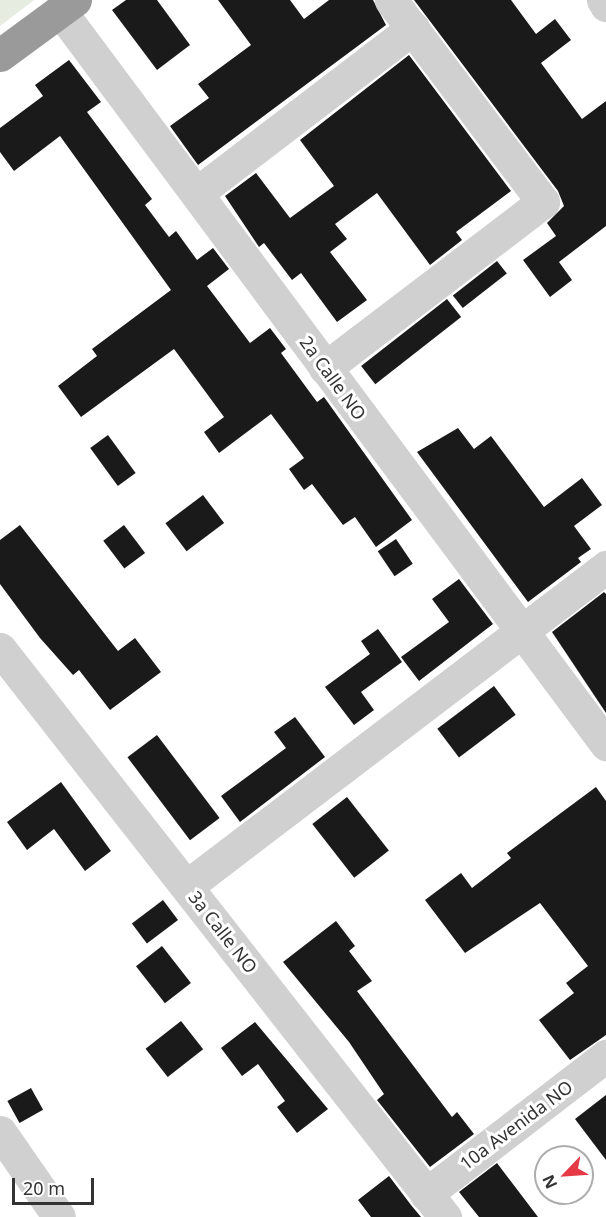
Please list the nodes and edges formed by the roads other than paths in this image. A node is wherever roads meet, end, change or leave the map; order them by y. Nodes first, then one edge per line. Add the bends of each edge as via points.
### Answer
1 (391, 0) edge
2 (603, 0) edge
3 (606, 5) edge
4 (68, 6) edge
5 (413, 28) junction
6 (0, 55) edge
7 (197, 193) junction
8 (326, 368) junction
9 (606, 567) edge
10 (520, 632) junction
11 (0, 649) edge
12 (606, 744) edge
13 (187, 886) junction
14 (606, 1056) edge
15 (0, 1132) edge
16 (435, 1205) edge
17 (60, 1217) edge

1 - 5 street
2 - 3 street
4 - 6 highway
4 - 7 street, 2a Calle NO
5 - 7 street
5 - 8 street via 543,202
7 - 8 street, 2a Calle NO
8 - 10 street, 2a Calle NO
9 - 10 street
10 - 12 street, 2a Calle NO
10 - 13 street
11 - 13 street, 3a Calle NO
13 - 16 street, 3a Calle NO
14 - 16 street, 10a Avenida NO
15 - 17 street

